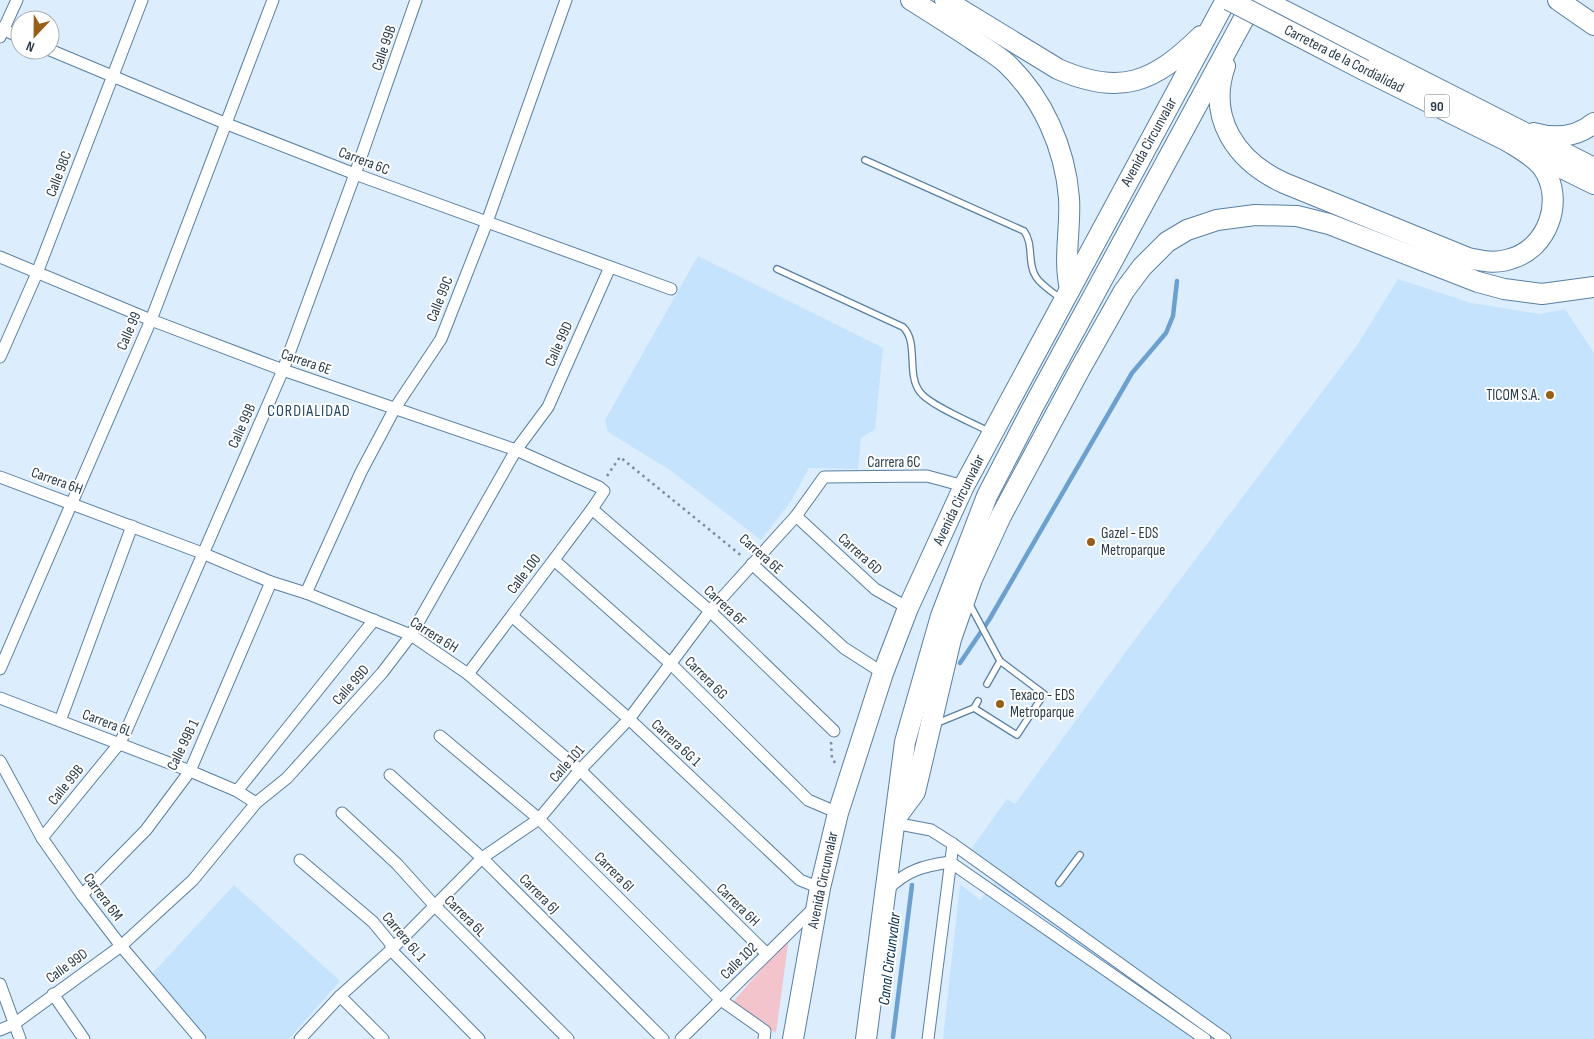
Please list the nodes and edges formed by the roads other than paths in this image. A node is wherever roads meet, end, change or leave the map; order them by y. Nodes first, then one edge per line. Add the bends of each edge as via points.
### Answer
1 (16, 0) edge
2 (142, 0) edge
3 (273, 0) edge
4 (416, 0) edge
5 (566, 0) edge
6 (911, 0) edge
7 (945, 0) edge
8 (1227, 0) edge
9 (1254, 0) edge
10 (1263, 0) edge
11 (1558, 0) edge
12 (1214, 22) junction
13 (1594, 25) edge
14 (1, 32) edge
15 (1236, 36) junction
16 (60, 54) edge
17 (1368, 62) junction
18 (112, 76) junction
19 (1594, 123) edge
20 (227, 124) junction
21 (1512, 135) junction
22 (866, 160) dead end
23 (1594, 168) edge
24 (355, 174) junction
25 (1594, 184) edge
26 (487, 222) junction
27 (0, 257) edge
28 (610, 267) junction
29 (777, 269) dead end
30 (36, 272) junction
31 (1101, 283) junction
32 (1594, 287) edge
33 (671, 289) dead end
34 (1066, 295) junction
35 (151, 320) junction
36 (1090, 351) junction
37 (0, 357) edge
38 (1080, 369) junction
39 (283, 370) junction
40 (395, 408) junction
41 (1032, 409) junction
42 (992, 433) junction
43 (516, 450) junction
44 (0, 476) edge
45 (824, 477) joint
46 (964, 486) junction
47 (602, 489) joint
48 (72, 502) junction
49 (592, 509) junction
50 (796, 516) junction
51 (132, 526) junction
52 (202, 553) junction
53 (554, 560) junction
54 (752, 564) junction
55 (271, 582) junction
56 (306, 593) junction
57 (966, 597) junction
58 (908, 608) junction
59 (710, 611) junction
60 (512, 616) junction
61 (374, 620) junction
62 (411, 635) junction
63 (1000, 661) junction
64 (671, 664) junction
65 (0, 669) edge
66 (883, 673) junction
67 (468, 674) junction
68 (987, 684) dead end
69 (0, 698) edge
70 (978, 701) dead end
71 (974, 708) junction
72 (629, 719) junction
73 (60, 721) junction
74 (931, 725) junction
75 (834, 731) road end
76 (440, 736) dead end
77 (118, 744) junction
78 (0, 761) edge
79 (580, 770) junction
80 (190, 771) junction
81 (390, 775) dead end
82 (237, 791) junction
83 (256, 802) junction
84 (342, 813) dead end
85 (838, 813) junction
86 (539, 819) junction
87 (894, 822) junction
88 (42, 838) junction
89 (953, 844) junction
90 (1080, 855) dead end
91 (482, 858) junction
92 (300, 860) dead end
93 (950, 862) junction
94 (1059, 883) dead end
95 (886, 891) junction
96 (82, 895) junction
97 (819, 896) junction
98 (434, 905) junction
99 (121, 946) junction
100 (391, 950) junction
101 (767, 954) junction
102 (0, 984) edge
103 (53, 994) junction
104 (340, 996) junction
105 (721, 1000) junction
106 (14, 1024) junction
107 (0, 1030) edge
108 (764, 1035) edge
109 (867, 1038) edge
110 (20, 1039) edge
111 (84, 1039) edge
112 (200, 1039) edge
113 (300, 1039) edge
114 (383, 1039) edge
115 (479, 1039) edge
116 (568, 1039) edge
117 (663, 1039) edge
118 (680, 1039) edge
119 (793, 1039) edge
120 (928, 1039) edge
121 (1205, 1039) edge
122 (1226, 1039) edge

1 - 14 street
2 - 18 street, Calle 98C
3 - 20 street, Calle 99
4 - 24 street, Calle 99B
5 - 26 street, Calle 99C
6 - 34 highway via 1005,62 1033,95 1046,117 1062,158 1068,185 1070,228
7 - 12 highway via 1058,69 1106,83 1133,82 1154,73 1178,57
8 - 12 highway, Avenida Circunvalar / 90
8 - 17 highway, Carretera de la Cordialidad / 90, bridge
9 - 15 highway, Avenida Circunvalar
10 - 17 highway, Carretera de la Cordialidad / 90
11 - 13 highway
12 - 34 highway, Avenida Circunvalar
15 - 21 highway via 1224,71 1221,110 1227,132 1247,158 1279,181 1468,258 1493,262 1520,256 1534,246 1548,224 1553,195 1544,169
15 - 31 highway, Avenida Circunvalar
16 - 18 street, Carrera 6C
17 - 21 highway, Carretera de la Cordialidad / 90
18 - 20 street, Carrera 6C
18 - 30 street, Calle 98C
19 - 21 highway via 1574,133 1554,137
20 - 24 street, Carrera 6C
20 - 35 street, Calle 99
21 - 23 highway, Carretera de la Cordialidad / 90
21 - 25 highway, Carretera de la Cordialidad / 90
22 - 34 lane via 1024,231 1028,236 1037,279
24 - 26 street, Carrera 6C
24 - 39 street, Calle 99B
26 - 28 street, Carrera 6C
26 - 40 street, Calle 99C via 441,339
27 - 30 street, Carrera 6E
28 - 33 street, Carrera 6C
28 - 43 street, Calle 99D via 548,407
29 - 42 lane via 903,327 910,336 914,378 920,393
30 - 35 street, Carrera 6E
30 - 37 street, Calle 98C
31 - 36 highway
31 - 41 highway, Avenida Circunvalar
32 - 36 highway via 1542,294 1504,289 1320,221 1284,215 1240,216 1187,230 1159,249 1128,285
34 - 42 highway, Avenida Circunvalar
35 - 39 street, Carrera 6E
35 - 48 street, Calle 99
36 - 38 highway
38 - 41 highway
38 - 57 highway via 1001,516
39 - 40 street, Carrera 6E
39 - 52 street, Calle 99B
40 - 43 street, Carrera 6E
40 - 56 street, Calle 99C
41 - 87 highway, Avenida Circunvalar via 987,496 941,616 905,742
42 - 46 highway, Avenida Circunvalar
43 - 47 street, Carrera 6E
43 - 62 street, Calle 99D
44 - 48 street, Carrera 6H
45 - 46 street, Carrera 6C via 927,476
45 - 50 street, Calle 101
46 - 58 highway, Avenida Circunvalar
47 - 49 street, Calle 100
48 - 51 street, Carrera 6H
48 - 65 street, Calle 99
49 - 53 street, Calle 100
49 - 59 street, Carrera 6F
50 - 54 street, Calle 101
50 - 58 street, Carrera 6D via 875,589
51 - 52 street, Carrera 6H
51 - 73 street
52 - 55 street, Carrera 6H
52 - 77 street, Calle 99B
53 - 60 street, Calle 100
53 - 64 street, Carrera 6G
54 - 59 street, Calle 101
54 - 66 street, Carrera 6E via 844,648
55 - 56 street, Carrera 6H
55 - 80 street, Calle 99B 1
56 - 61 street, Carrera 6H
57 - 63 lane
57 - 74 highway via 951,639
58 - 66 highway, Avenida Circunvalar
59 - 64 street, Calle 101
59 - 75 street, Carrera 6F
60 - 67 street, Calle 100
60 - 72 street, Carrera 6G 1
61 - 62 street, Carrera 6H
61 - 82 street
62 - 67 street, Carrera 6H
62 - 83 street, Calle 99D via 371,686 286,778
63 - 68 lane
63 - 71 lane via 1044,694 1017,735
64 - 72 street, Calle 101
64 - 85 street, Carrera 6G via 808,800
66 - 85 highway, Avenida Circunvalar
67 - 79 street, Carrera 6H
69 - 73 street, Carrera 6L
70 - 71 lane
71 - 74 lane
72 - 79 street, Calle 101
72 - 97 street, Carrera 6G 1
73 - 77 street, Carrera 6L
74 - 87 highway via 915,792
76 - 86 street, Carrera 6I
77 - 80 street, Carrera 6L
77 - 88 street, Calle 99B
78 - 88 street, Carrera 6M
79 - 86 street, Calle 101
79 - 101 street, Carrera 6H
80 - 82 street, Carrera 6L
80 - 96 street, Calle 99B 1 via 146,830
81 - 91 street, Carrera 6J
82 - 83 street, Carrera 6L
83 - 99 street, Calle 99D via 193,880
84 - 98 street, Carrera 6L via 397,864
85 - 97 highway, Avenida Circunvalar
86 - 91 street, Calle 101
86 - 105 street, Carrera 6I
87 - 89 street via 931,830
87 - 95 highway, Avenida Circunvalar
88 - 96 street, Carrera 6M
89 - 93 street
89 - 122 street
90 - 94 lane
91 - 98 street, Calle 101
91 - 117 street, Carrera 6J
92 - 100 street, Carrera 6L 1 via 373,922 391,944
93 - 95 street via 900,877
93 - 120 street
93 - 121 street
95 - 109 highway, Avenida Circunvalar
96 - 99 street, Carrera 6M
97 - 101 street, Calle 102
97 - 119 highway, Avenida Circunvalar
98 - 100 street, Calle 101
98 - 116 street, Carrera 6L
99 - 103 street, Calle 99D
99 - 112 street, Carrera 6M
100 - 104 street, Calle 101
100 - 115 street, Carrera 6L 1
101 - 105 street, Calle 102
102 - 106 street
103 - 106 street, Calle 99D
103 - 111 street
104 - 113 street, Calle 101
104 - 114 street
105 - 108 street, Carrera 6I
105 - 118 street, Calle 102
106 - 107 street, Calle 99D
106 - 110 street

